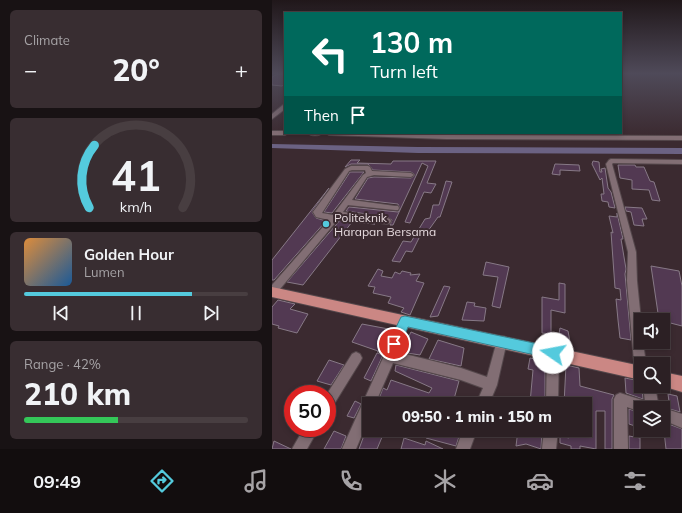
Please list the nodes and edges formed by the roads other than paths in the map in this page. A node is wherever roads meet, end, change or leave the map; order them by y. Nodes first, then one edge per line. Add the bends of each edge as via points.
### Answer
1 (284, 102) edge
2 (284, 107) edge
3 (272, 112) edge
4 (272, 117) edge
5 (272, 133) edge
6 (284, 133) edge
7 (410, 134) edge
8 (492, 135) edge
9 (520, 135) edge
10 (682, 138) edge
11 (682, 162) edge
12 (369, 173) junction
13 (411, 175) dead end
14 (346, 202) junction
15 (395, 208) dead end
16 (336, 216) junction
17 (387, 221) dead end
18 (272, 292) edge
19 (405, 321) junction
20 (501, 348) junction
21 (553, 353) junction
22 (389, 356) junction
23 (639, 357) edge
24 (356, 358) dead end
25 (634, 371) edge
26 (670, 381) edge
27 (682, 384) edge
28 (491, 385) junction
29 (336, 390) edge
30 (485, 397) edge
31 (552, 397) edge
32 (634, 404) edge
33 (670, 417) edge
34 (682, 421) edge
35 (306, 437) edge
36 (467, 437) edge
37 (551, 437) edge
38 (299, 449) edge
39 (349, 449) edge
40 (463, 449) edge
41 (550, 449) edge
42 (621, 449) edge

1 - 3 street
2 - 4 street
5 - 6 street
7 - 8 street
8 - 9 street
9 - 10 street
11 - 23 street via 611,161 609,164 632,252 632,281
12 - 13 street
12 - 14 street via 364,176
12 - 16 street via 368,168 348,170 317,214
14 - 15 street
14 - 16 street
16 - 17 street
16 - 18 street
18 - 19 main road
19 - 20 main road
19 - 22 street
20 - 21 main road
20 - 28 street
21 - 25 main road
21 - 31 street
22 - 28 street via 449,370
22 - 39 street
24 - 29 street
26 - 27 main road
28 - 30 street
32 - 42 street via 620,399
33 - 34 street
35 - 38 street
36 - 40 street
37 - 41 street

